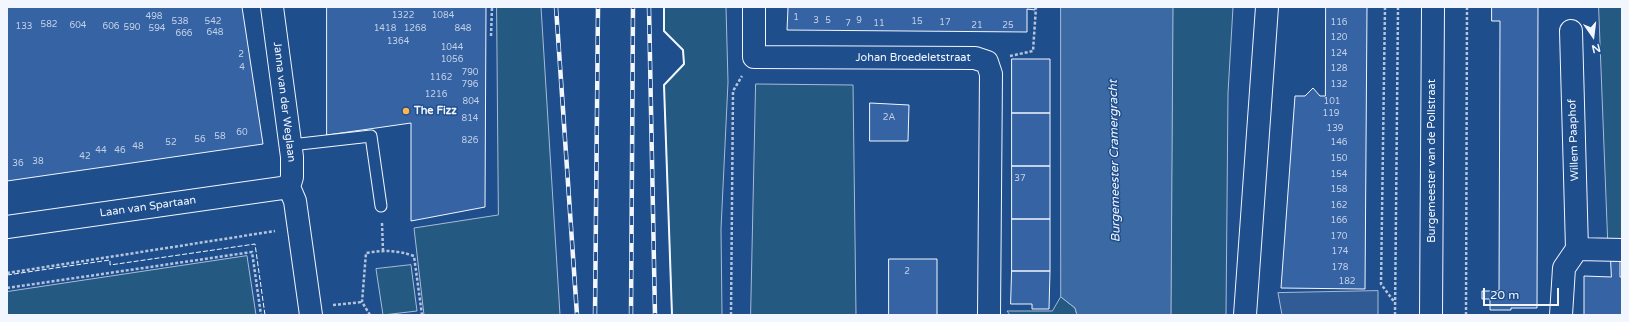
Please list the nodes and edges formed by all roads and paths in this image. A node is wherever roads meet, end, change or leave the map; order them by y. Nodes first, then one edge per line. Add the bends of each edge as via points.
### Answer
1 (272, 7) edge
2 (492, 7) edge
3 (754, 7) edge
4 (1036, 7) edge
5 (1267, 7) edge
6 (1385, 7) edge
7 (1398, 7) edge
8 (1433, 7) edge
9 (1467, 7) edge
10 (1571, 31) dead end
11 (491, 36) dead end
12 (754, 57) junction
13 (987, 62) junction
14 (291, 145) junction
15 (289, 187) junction
16 (381, 206) joint
17 (7, 227) edge
18 (299, 228) junction
19 (1577, 249) junction
20 (383, 250) junction
21 (1622, 250) edge
22 (7, 273) edge
23 (7, 288) edge
24 (362, 302) junction
25 (1395, 303) junction
26 (320, 310) edge
27 (261, 315) edge
28 (370, 315) edge
29 (422, 315) edge
30 (731, 315) edge
31 (989, 315) edge
32 (1245, 315) edge
33 (1395, 315) edge
34 (1430, 315) edge
35 (1466, 315) edge
36 (1561, 315) edge

1 - 14 street, Janna van der Weglaan
2 - 11 path
3 - 12 street
4 - 13 path via 1033,51
5 - 32 street
6 - 25 path via 1382,284
7 - 25 path
8 - 34 street, Burgemeester van de Pollstraat
9 - 35 path
10 - 19 street, Willem Paaphof
12 - 13 street, Johan Broedeletstraat via 975,58
12 - 30 path via 733,91
13 - 31 street, Johan Broedeletstraat via 991,74
14 - 15 street, Janna van der Weglaan via 293,166
14 - 16 lane via 370,136
15 - 17 street, Laan van Spartaan
15 - 18 street via 295,201
16 - 20 path
18 - 22 path
18 - 26 street
19 - 21 street
19 - 36 street via 1564,268
20 - 24 path via 366,253
20 - 29 path via 401,251 414,256
23 - 27 path via 252,252
24 - 26 path
24 - 28 path
25 - 33 path

